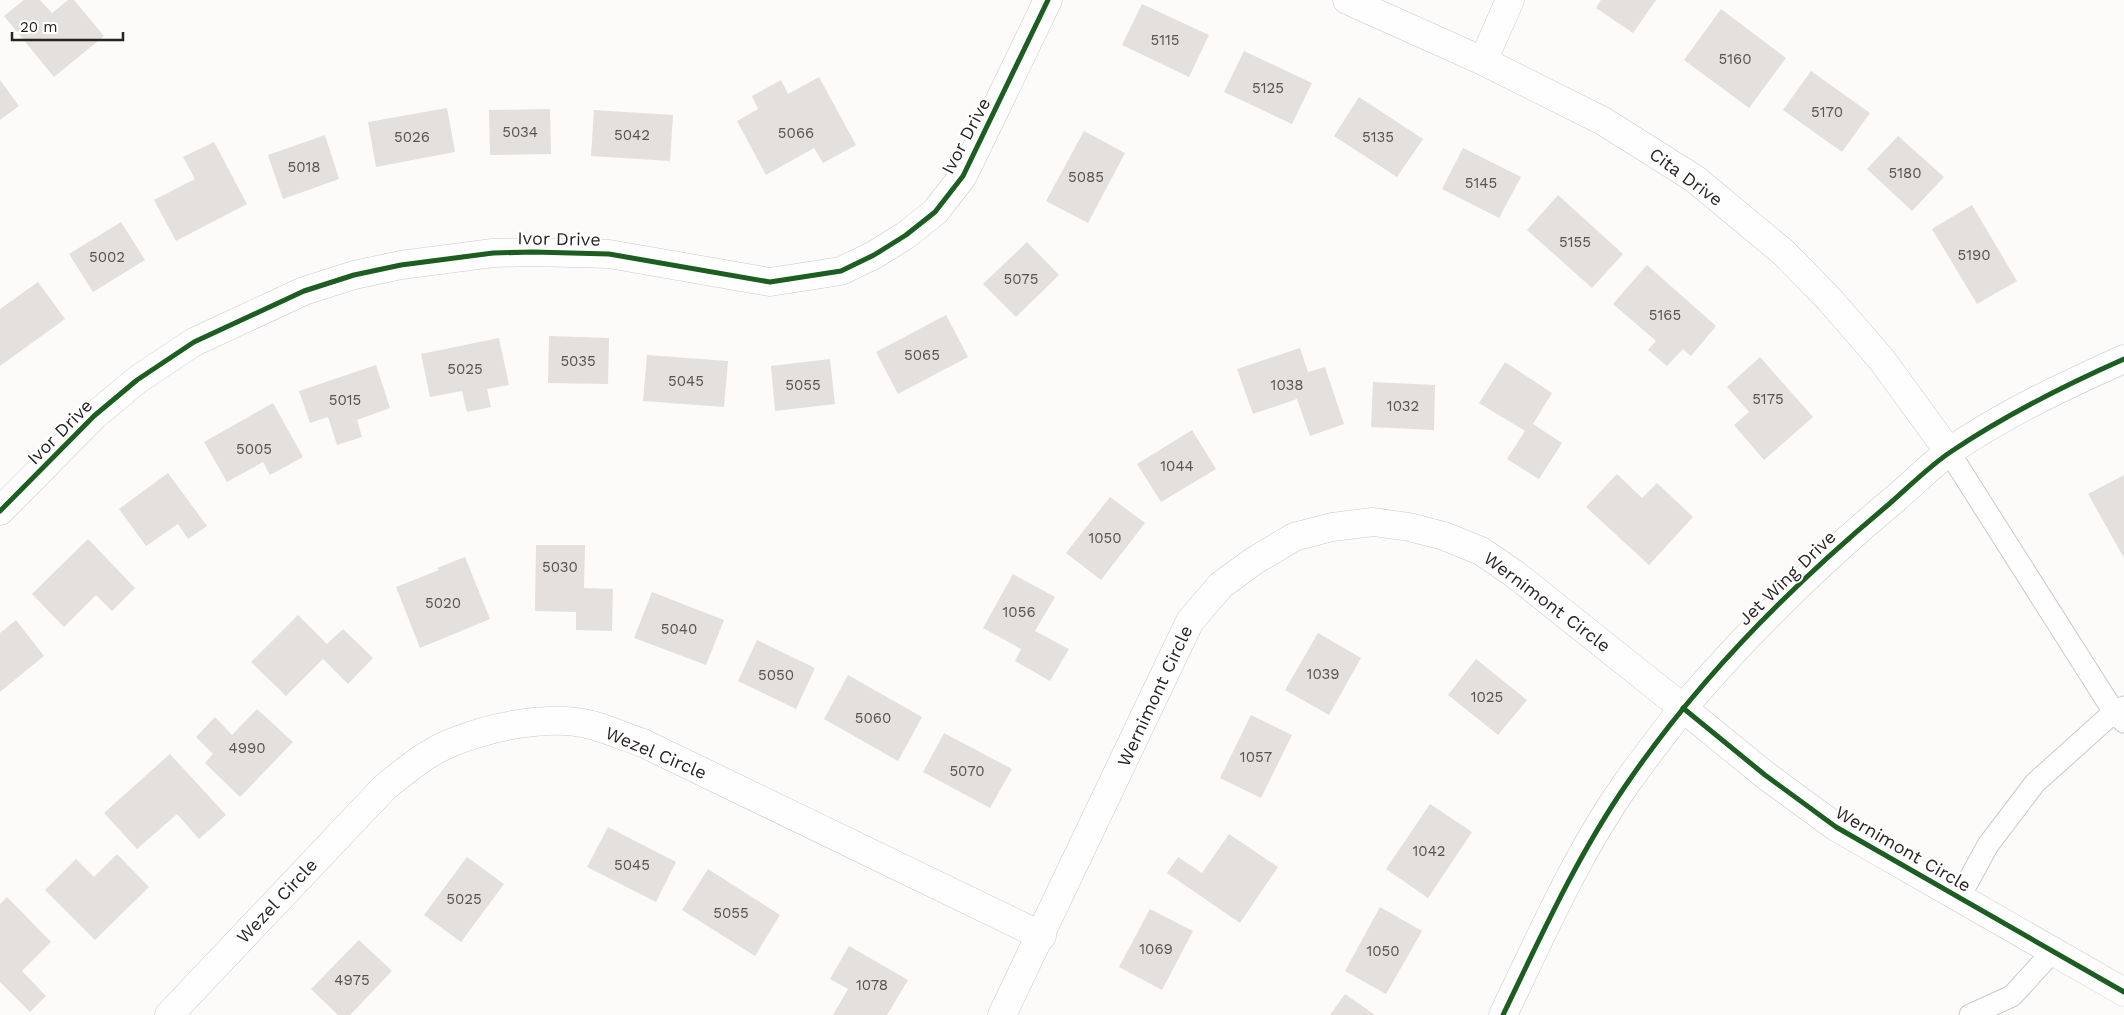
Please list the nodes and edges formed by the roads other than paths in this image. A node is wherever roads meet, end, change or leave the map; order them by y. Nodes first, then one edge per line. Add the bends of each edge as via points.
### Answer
1 (1048, 0) edge
2 (1347, 0) edge
3 (1510, 0) edge
4 (1483, 61) junction
5 (2124, 359) edge
6 (1950, 452) junction
7 (0, 511) edge
8 (1683, 708) junction
9 (2121, 714) edge
10 (1960, 898) junction
11 (1042, 936) junction
12 (2053, 952) junction
13 (2124, 992) edge
14 (169, 1015) edge
15 (1002, 1015) edge
16 (1503, 1015) edge
17 (1970, 1015) edge

1 - 7 street, Ivor Drive via 963,176 935,212 906,235 841,271 770,282 609,254 533,252 493,253 401,265 354,275 304,291 252,314 194,342 153,369 94,416
2 - 4 street, Cita Drive
3 - 4 street
4 - 6 street, Cita Drive via 1651,150 1695,180 1783,252 1882,360
5 - 6 street, Jet Wing Drive via 2032,402
6 - 8 street, Jet Wing Drive via 1854,532 1787,595
6 - 9 lane
8 - 10 street, Wernimont Circle via 1836,828
8 - 11 street, Wernimont Circle via 1516,575 1480,551 1444,536 1372,522 1332,527 1294,537 1221,585 1190,621
8 - 16 street, Jet Wing Drive via 1628,782 1596,832 1552,912
9 - 10 lane via 2035,783 1988,845
10 - 12 street, Wernimont Circle
11 - 14 street, Wezel Circle via 642,743 591,725 544,720 495,729 452,742 416,763 384,788
11 - 15 street, Wernimont Circle
12 - 13 street, Wernimont Circle
12 - 17 lane via 2012,996

